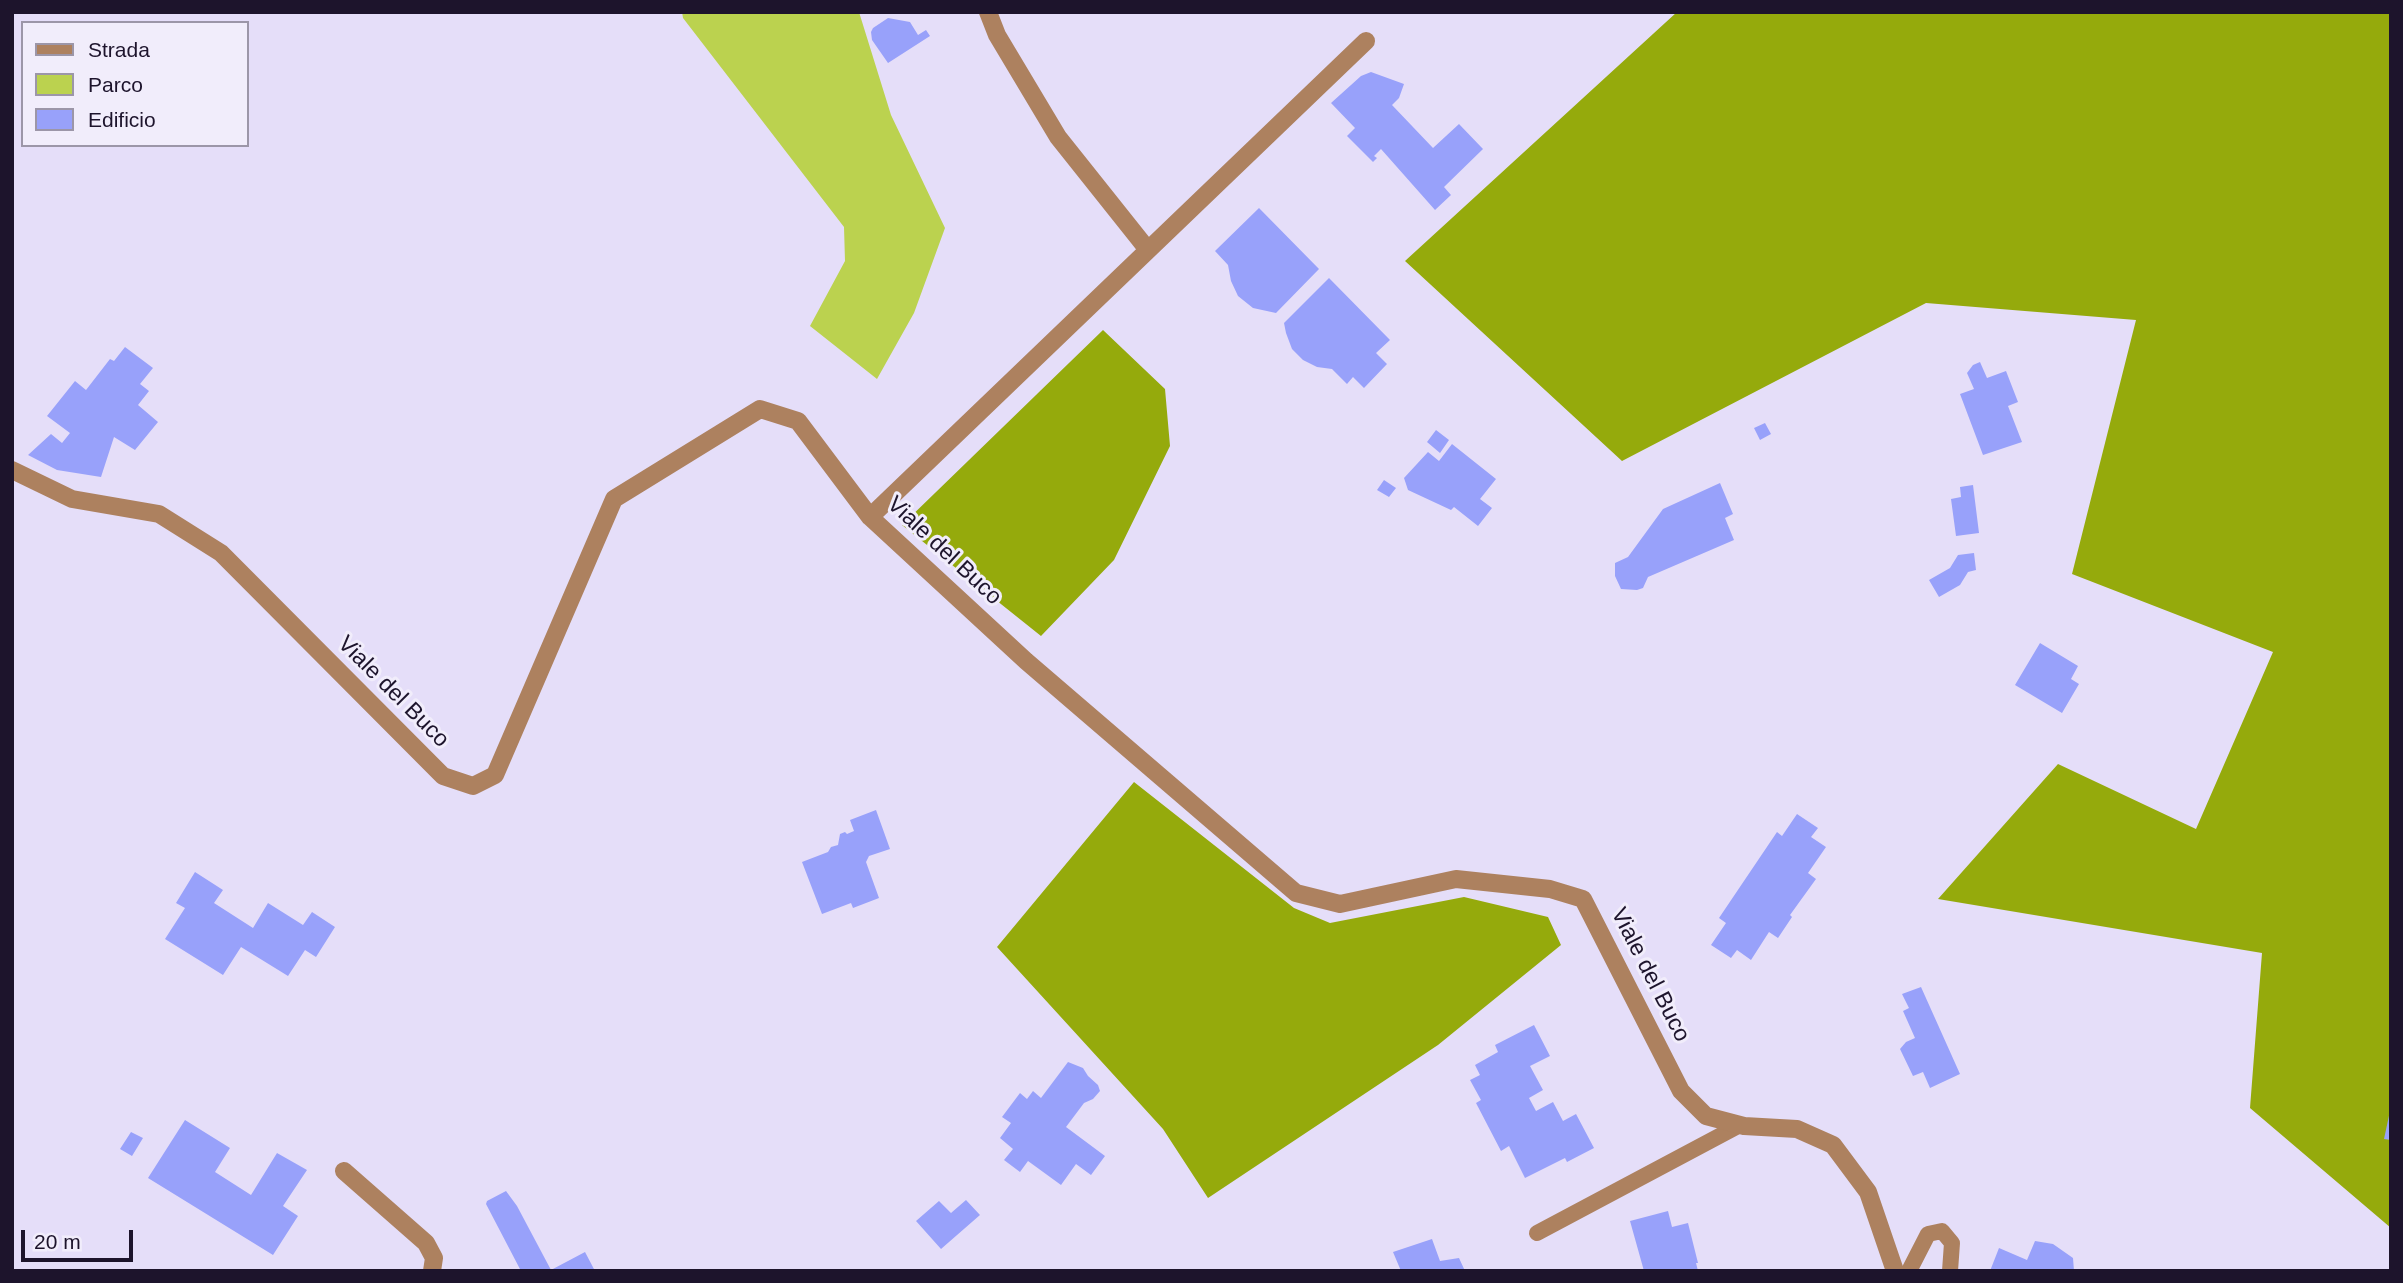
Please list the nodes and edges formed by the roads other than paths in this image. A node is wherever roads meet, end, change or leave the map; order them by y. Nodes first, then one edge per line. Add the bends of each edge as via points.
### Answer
1 (988, 12) edge
2 (1366, 40) dead end
3 (1148, 250) junction
4 (12, 470) edge
5 (870, 517) junction
6 (1740, 1125) junction
7 (344, 1171) dead end
8 (1537, 1233) dead end
9 (432, 1271) edge
10 (1895, 1271) edge
11 (1909, 1271) edge
12 (1950, 1271) edge

1 - 3 street via 1058,137
2 - 3 street
3 - 5 street
4 - 5 street, Viale del Buco via 72,499 159,514 221,553 443,776 473,786 495,775 614,499 760,409 798,421
5 - 6 street, Viale del Buco via 1026,661 1296,893 1340,904 1456,879 1550,889 1584,899 1681,1091 1706,1116
6 - 8 lane
6 - 10 street, Viale del Buco via 1797,1129 1833,1145 1868,1192
7 - 9 street via 426,1243 434,1258
11 - 12 lane via 1928,1234 1942,1231 1952,1243

